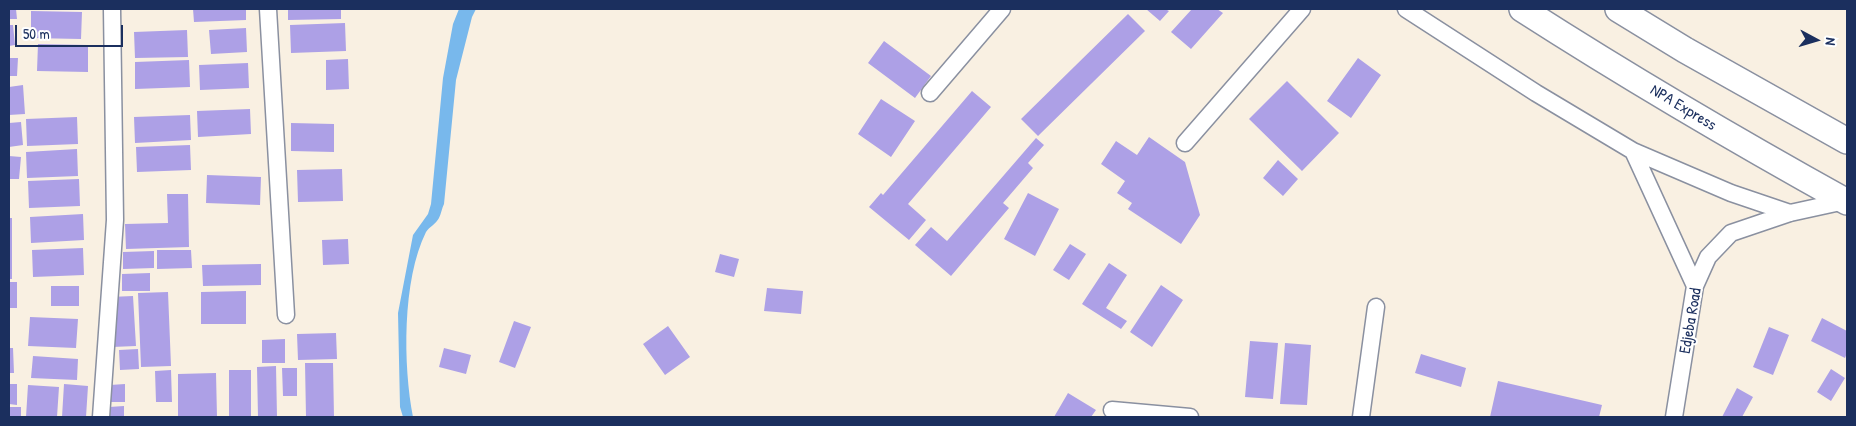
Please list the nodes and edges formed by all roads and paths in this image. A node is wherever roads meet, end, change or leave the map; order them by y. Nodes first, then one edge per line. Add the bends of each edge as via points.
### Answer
1 (112, 9) edge
2 (268, 9) edge
3 (1002, 9) edge
4 (1302, 9) edge
5 (1406, 9) edge
6 (1522, 9) edge
7 (1618, 9) edge
8 (930, 93) dead end
9 (1847, 141) edge
10 (1185, 144) dead end
11 (1633, 151) junction
12 (1846, 202) edge
13 (1790, 213) junction
14 (1695, 286) junction
15 (1376, 307) dead end
16 (286, 315) dead end
17 (1112, 410) dead end
18 (101, 417) edge
19 (1190, 417) edge
20 (1362, 417) edge
21 (1674, 417) edge

1 - 18 street via 115,220
2 - 16 street
3 - 8 street
4 - 10 street
5 - 11 street
6 - 12 main road, NPA Express via 1768,159
7 - 9 main road
11 - 13 street via 1731,193
11 - 14 street
12 - 13 street, Edjeba Road
13 - 14 street, Edjeba Road via 1731,233 1708,257
14 - 21 street, Edjeba Road
15 - 20 street
17 - 19 street

